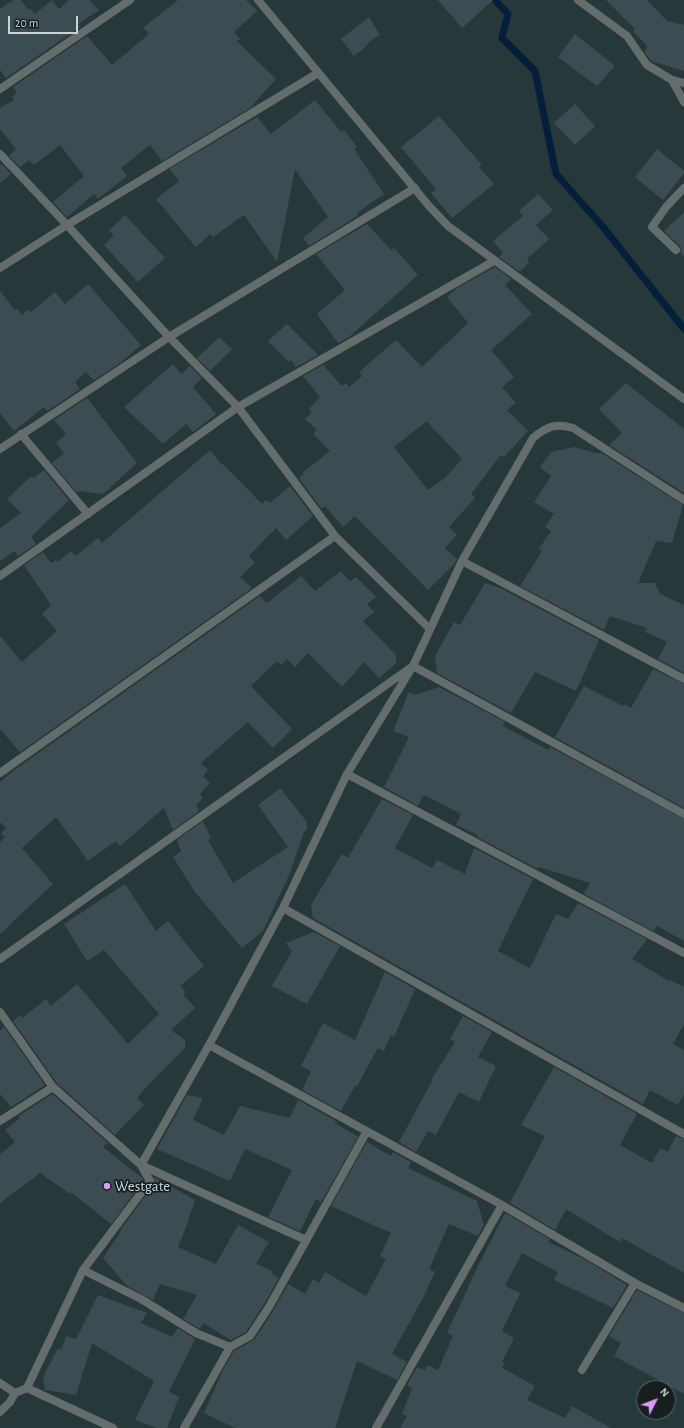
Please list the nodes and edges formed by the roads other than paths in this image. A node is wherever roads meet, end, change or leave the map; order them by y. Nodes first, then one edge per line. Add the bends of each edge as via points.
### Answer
1 (130, 0) edge
2 (258, 0) edge
3 (578, 0) edge
4 (318, 73) junction
5 (672, 80) junction
6 (684, 83) edge
7 (0, 89) edge
8 (684, 102) edge
9 (0, 154) edge
10 (414, 188) junction
11 (684, 188) edge
12 (67, 225) junction
13 (676, 250) dead end
14 (494, 261) junction
15 (0, 268) edge
16 (169, 337) junction
17 (684, 399) edge
18 (238, 407) junction
19 (22, 434) junction
20 (0, 449) edge
21 (684, 500) edge
22 (88, 514) junction
23 (335, 536) junction
24 (462, 561) junction
25 (0, 576) edge
26 (430, 629) junction
27 (413, 666) junction
28 (684, 679) edge
29 (0, 773) edge
30 (347, 774) junction
31 (684, 814) edge
32 (284, 908) junction
33 (684, 953) edge
34 (0, 959) edge
35 (0, 1012) edge
36 (209, 1045) junction
37 (53, 1087) junction
38 (0, 1121) edge
39 (367, 1131) junction
40 (684, 1134) edge
41 (141, 1165) junction
42 (502, 1205) junction
43 (306, 1240) junction
44 (83, 1270) junction
45 (635, 1283) junction
46 (684, 1308) edge
47 (230, 1347) junction
48 (582, 1370) dead end
49 (0, 1383) edge
50 (27, 1388) junction
51 (15, 1393) junction
52 (0, 1412) edge
53 (113, 1428) edge
54 (184, 1428) edge
55 (376, 1428) edge

1 - 7 street
2 - 4 street
3 - 5 street via 627,36 647,65
4 - 10 street
4 - 12 street
5 - 6 street
5 - 8 street
9 - 12 street
10 - 14 street via 448,226
10 - 16 street
11 - 13 street via 652,226
12 - 15 street
12 - 16 street
14 - 17 street
14 - 18 street
16 - 18 street
16 - 19 street
18 - 22 street
18 - 23 street
19 - 20 street
19 - 22 street
21 - 24 street via 573,428 561,425 551,427 533,438
22 - 25 street
23 - 26 street
23 - 29 street
24 - 26 street
24 - 28 street
26 - 27 street
27 - 30 street
27 - 31 street
27 - 34 street
30 - 32 street
30 - 33 street
32 - 36 street
32 - 40 street
35 - 37 street
36 - 39 street
36 - 41 street
37 - 38 street
37 - 41 street
39 - 42 street
39 - 43 street
41 - 43 street
41 - 44 street via 150,1180
42 - 45 street
42 - 55 street
43 - 47 street via 250,1336
44 - 47 street via 141,1299 196,1333
44 - 50 street
45 - 46 street
45 - 48 street
47 - 54 street
49 - 51 street
50 - 51 street
50 - 53 street
51 - 52 street

